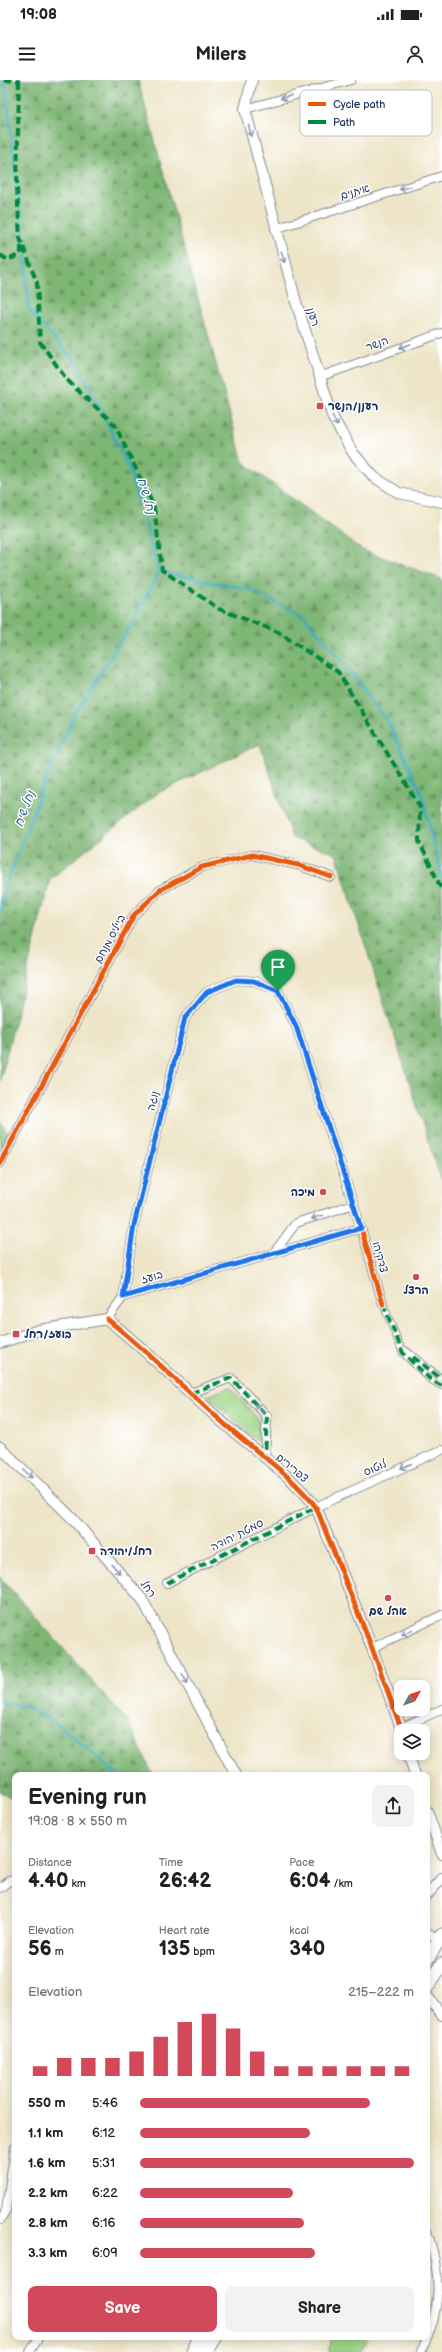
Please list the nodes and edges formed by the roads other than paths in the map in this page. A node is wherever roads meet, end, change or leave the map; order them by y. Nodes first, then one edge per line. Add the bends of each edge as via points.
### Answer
1 (252, 80) edge
2 (351, 80) edge
3 (314, 90) edge
4 (300, 94) edge
5 (245, 109) junction
6 (442, 176) edge
7 (275, 229) junction
8 (442, 333) edge
9 (319, 376) junction
10 (442, 502) edge
11 (331, 877) dead end
12 (278, 991) joint
13 (0, 1163) edge
14 (354, 1204) junction
15 (361, 1228) junction
16 (273, 1254) junction
17 (123, 1297) junction
18 (383, 1304) joint
19 (107, 1319) junction
20 (0, 1343) edge
21 (400, 1345) junction
22 (442, 1379) edge
23 (442, 1386) edge
24 (191, 1393) junction
25 (0, 1447) edge
26 (442, 1450) edge
27 (265, 1458) junction
28 (316, 1506) junction
29 (167, 1583) dead end
30 (442, 1615) edge
31 (372, 1648) junction
32 (442, 1709) edge
33 (399, 1724) edge
34 (413, 1724) edge
35 (410, 1760) edge
36 (234, 1772) edge
37 (414, 1772) edge
38 (430, 1820) edge
39 (442, 1854) edge
40 (442, 1878) edge
41 (12, 1880) edge
42 (0, 1888) edge
43 (442, 1889) edge
44 (430, 1892) edge
45 (430, 1893) edge
46 (430, 1934) edge
47 (441, 1937) edge
48 (430, 1954) edge
49 (442, 1964) edge
50 (430, 1982) edge
51 (430, 2000) edge
52 (442, 2015) edge
53 (12, 2168) edge
54 (0, 2220) edge
55 (430, 2238) edge
56 (430, 2330) edge
57 (37, 2340) edge
58 (199, 2340) edge
59 (212, 2340) edge
60 (426, 2340) edge
61 (30, 2352) edge
62 (193, 2352) edge
63 (206, 2352) edge
64 (421, 2352) edge

1 - 5 street, רענן
2 -> 3 street
4 -> 5 street
5 -> 7 street, רענן
6 -> 7 street, איתנים
7 -> 9 street, רענן
8 -> 9 street, הנשר
9 -> 10 street, רענן via 333,418 353,453 374,477 398,493
11 - 13 street, בייליס מנחם via 252,855 202,867 160,890 134,915
12 - 14 street, צדקיהו via 296,1026
12 - 17 street, נוגה via 254,981 236,980 207,992 185,1018 134,1225
14 - 15 street, צדקיהו
14 -> 16 street via 296,1223
15 - 16 street, בועז
15 - 18 street, צדקיהו
16 - 17 street, בועז
17 - 19 street
18 - 21 street, צדקיהו
19 - 20 street via 39,1330
19 - 24 street, צפרירים
21 - 22 street
21 - 23 street, צדקיהו via 408,1358 431,1380
24 - 27 street, צפרירים
27 -> 24 street via 267,1416 231,1378
25 -> 36 street, רחל via 71,1517 142,1600
26 -> 28 street, לוטוס
27 - 28 street, צפרירים via 301,1487
28 - 29 street, סמטת יהודה
28 - 31 street, צפרירים
30 -> 31 street
31 - 33 street, צפרירים
32 - 34 street
35 - 37 street
38 - 39 street
40 - 44 street
41 - 42 street
43 - 45 street
46 - 47 street
47 - 48 main road
49 - 50 main road
51 - 52 street
53 - 54 street via 6,2210
55 - 56 street via 442,2281 439,2308
57 - 61 street
58 - 62 main road
59 - 63 main road
60 - 64 street

